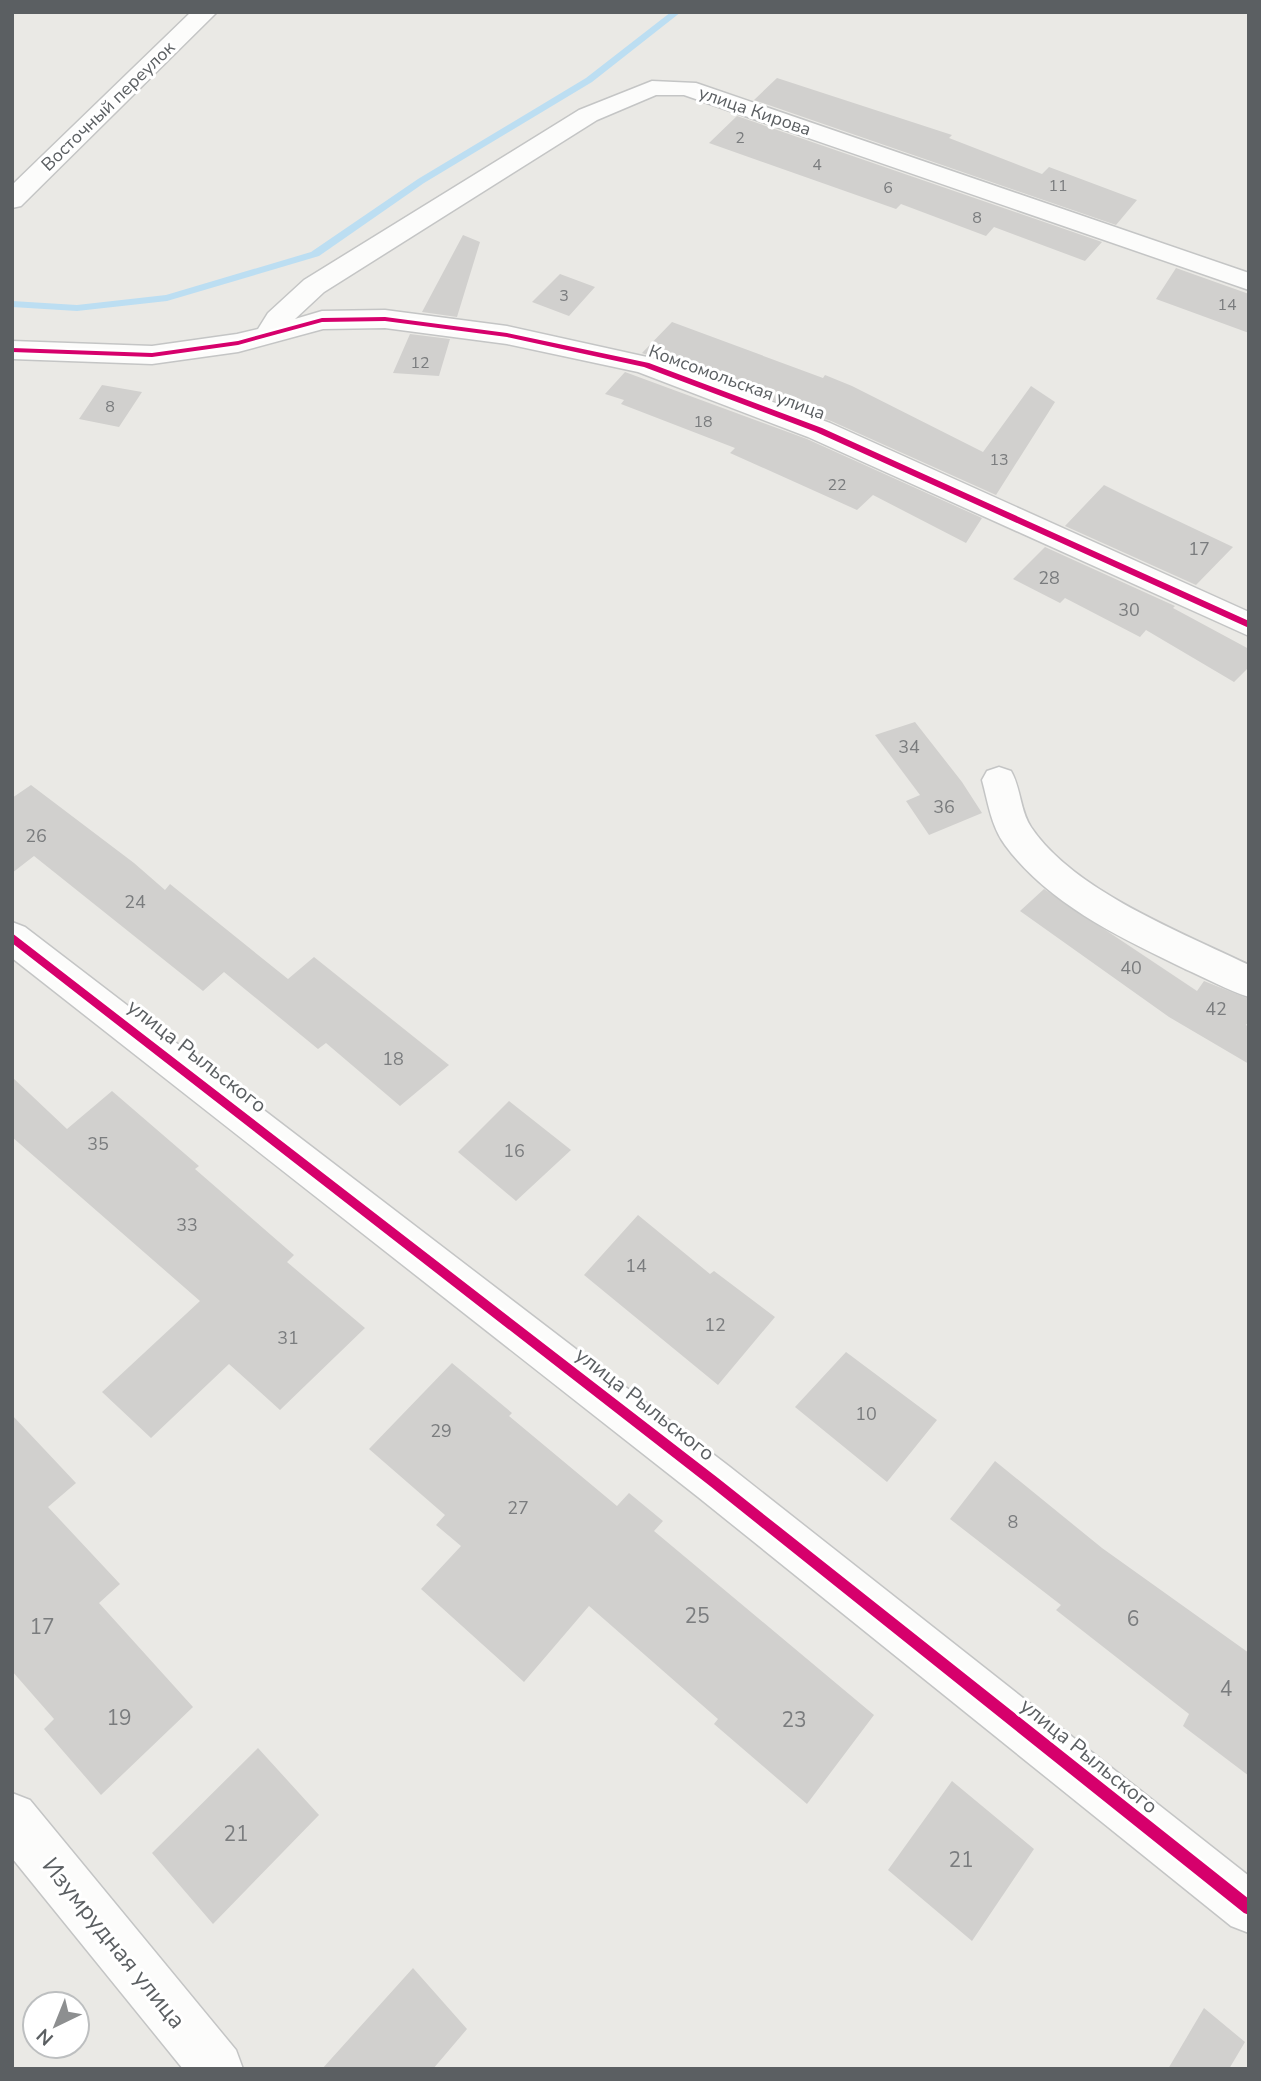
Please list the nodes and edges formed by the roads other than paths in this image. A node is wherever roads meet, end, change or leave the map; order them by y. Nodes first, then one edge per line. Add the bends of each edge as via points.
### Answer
1 (205, 12) edge
2 (12, 200) edge
3 (1249, 282) edge
4 (270, 334) junction
5 (12, 350) edge
6 (1249, 625) edge
7 (999, 780) dead end
8 (12, 937) edge
9 (1249, 982) edge
10 (12, 1818) edge
11 (1249, 1908) edge
12 (216, 2069) edge

1 - 2 street, Восточный переулок
3 - 4 street, улица Кирова via 687,88 652,88 588,115 314,286 278,319
4 - 5 street, Комсомольская улица via 152,355
4 - 6 street, Комсомольская улица via 322,320 385,319 507,335 646,365 819,430
7 - 9 street via 1017,834 1052,873 1113,914
8 - 11 street, улица Рыльского via 714,1482
10 - 12 street, Изумрудная улица

